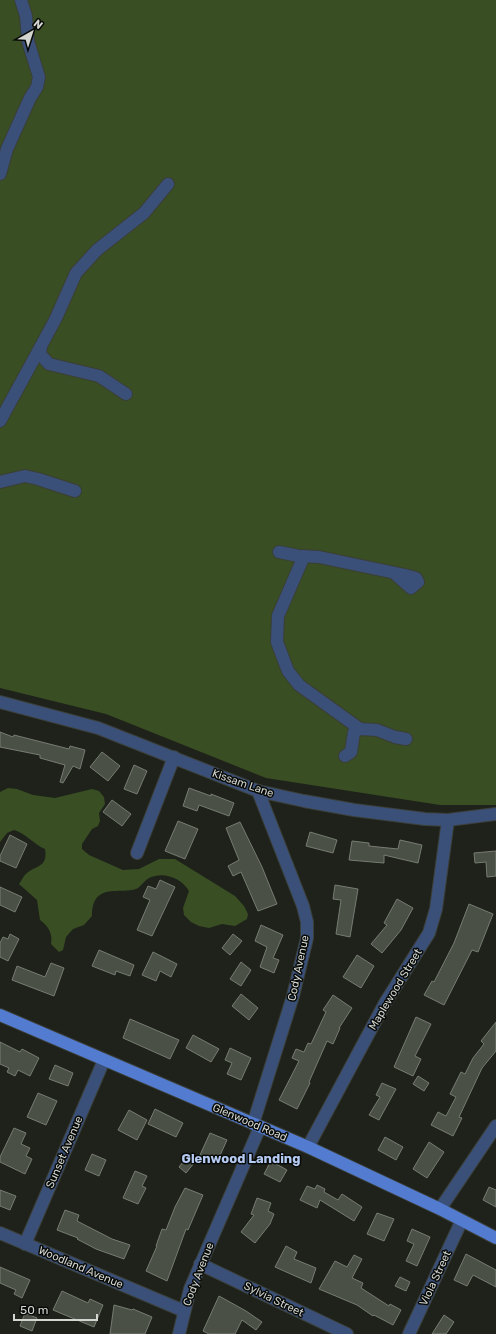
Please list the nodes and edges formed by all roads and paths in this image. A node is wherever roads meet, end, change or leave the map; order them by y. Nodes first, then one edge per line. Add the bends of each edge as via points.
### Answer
1 (21, 0) edge
2 (0, 174) edge
3 (168, 184) dead end
4 (41, 346) junction
5 (126, 394) dead end
6 (0, 421) edge
7 (0, 482) edge
8 (75, 491) dead end
9 (279, 552) dead end
10 (304, 556) junction
11 (394, 573) dead end
12 (0, 702) edge
13 (360, 729) junction
14 (406, 739) dead end
15 (345, 756) dead end
16 (174, 757) junction
17 (258, 791) junction
18 (496, 814) edge
19 (448, 820) junction
20 (137, 853) dead end
21 (0, 1015) edge
22 (104, 1060) junction
23 (257, 1125) junction
24 (496, 1126) edge
25 (308, 1147) junction
26 (440, 1209) junction
27 (461, 1222) junction
28 (0, 1233) edge
29 (496, 1238) edge
30 (25, 1244) junction
31 (200, 1264) junction
32 (184, 1311) junction
33 (179, 1334) edge
34 (347, 1334) edge
35 (409, 1334) edge

1 - 2 street via 26,16 28,41 39,77 37,87 7,149
3 - 4 street via 144,213 97,250 76,273
4 - 5 street via 40,354 49,364 98,376
4 - 6 street
7 - 8 street via 25,476
9 - 10 street
10 - 11 street
10 - 13 street via 278,616 277,642 288,671 299,685
12 - 16 street, Kissam Lane via 98,728
13 - 14 street via 377,730
13 - 15 street via 354,732 351,752
16 - 17 street, Kissam Lane
16 - 20 street
17 - 19 street, Kissam Lane via 354,810
17 - 23 street, Cody Avenue via 303,906 307,938
18 - 19 street, Kissam Lane
19 - 25 street, Maplewood Street via 436,909 429,933 385,1003
21 - 22 main road, Glenwood Road
22 - 23 main road, Glenwood Road
22 - 30 street, Sunset Avenue
23 - 25 main road, Glenwood Road
23 - 31 street, Cody Avenue
24 - 26 street
25 - 26 main road, Glenwood Road
26 - 27 main road, Glenwood Road
27 - 29 main road, Glenwood Road
27 - 35 street, Viola Street
28 - 30 street, Woodland Avenue
30 - 32 street, Woodland Avenue
31 - 32 street, Cody Avenue
31 - 34 street, Sylvia Street
32 - 33 street, Cody Avenue

